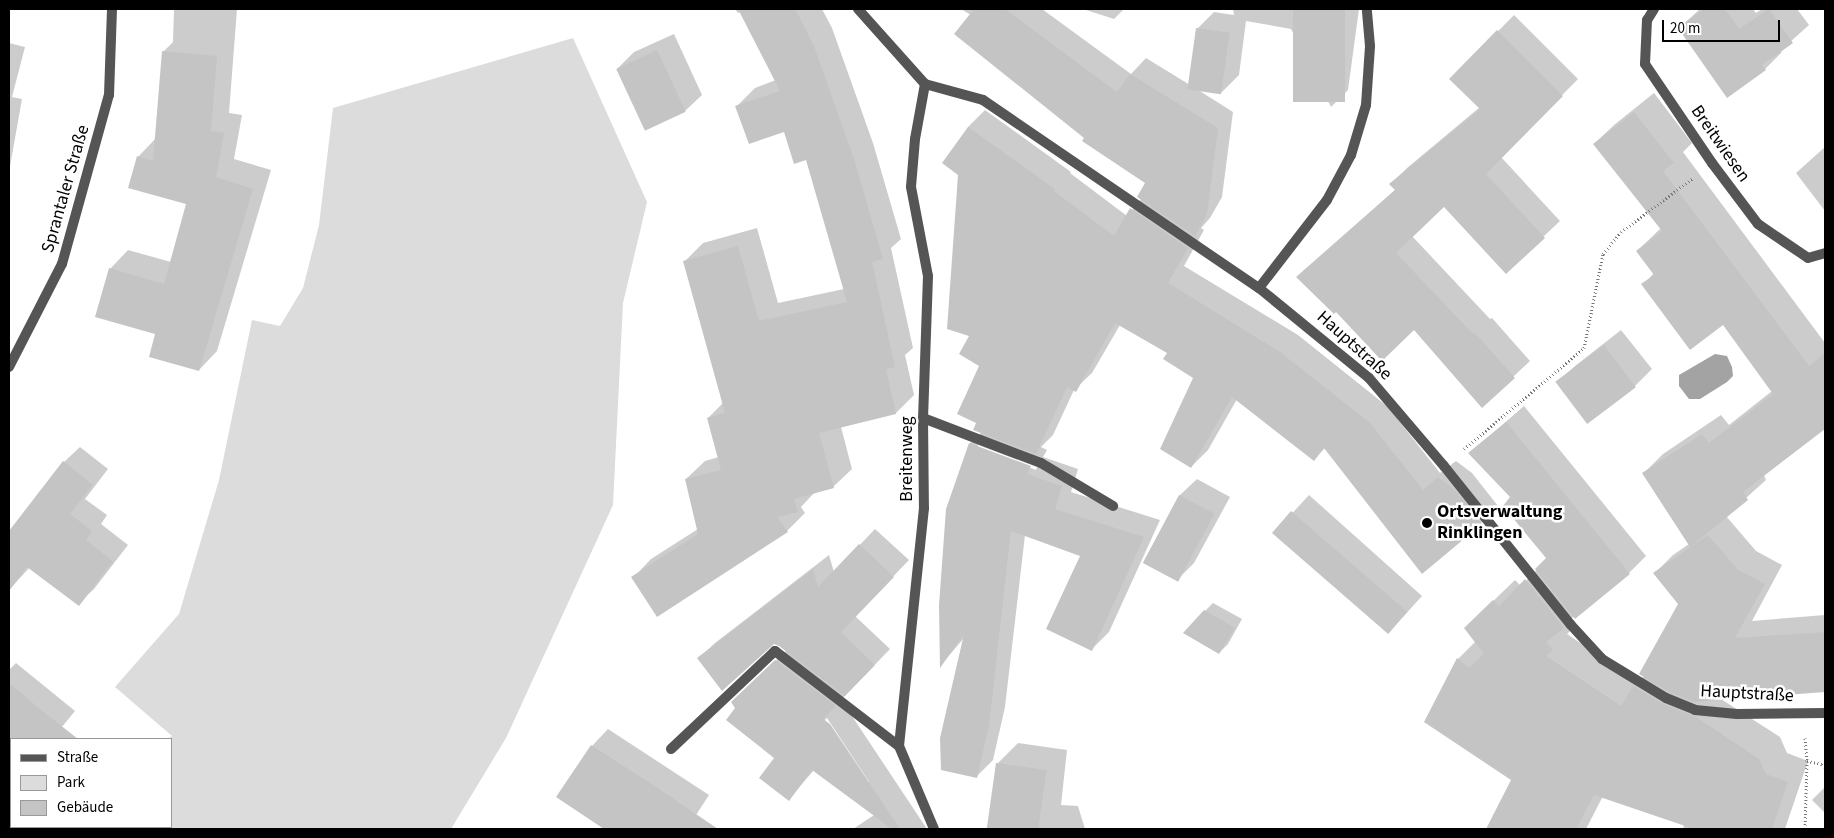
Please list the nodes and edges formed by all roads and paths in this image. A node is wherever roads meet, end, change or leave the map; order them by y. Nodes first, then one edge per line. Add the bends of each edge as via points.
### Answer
1 (112, 9) edge
2 (858, 9) edge
3 (1367, 9) edge
4 (1654, 9) edge
5 (925, 84) junction
6 (1712, 163) junction
7 (1825, 254) edge
8 (1259, 288) junction
9 (9, 367) edge
10 (923, 418) junction
11 (1444, 466) junction
12 (1113, 506) dead end
13 (1802, 713) junction
14 (1825, 713) edge
15 (899, 746) junction
16 (671, 749) dead end
17 (1808, 761) junction
18 (1825, 767) edge
19 (934, 829) edge
20 (1805, 829) edge

1 - 9 street, Sprantaler Straße via 109,96 62,264
2 - 5 street
3 - 8 street via 1370,46 1366,105 1351,155 1327,200
4 - 6 street, Breitwiesen via 1647,20 1645,64
5 - 8 street, Hauptstraße via 983,100
5 - 10 street, Breitenweg via 915,139 911,187 928,276
6 - 7 street, Breitwiesen via 1758,224 1808,258
6 - 11 path via 1621,232 1604,254 1584,348
8 - 11 street, Hauptstraße via 1369,378
10 - 12 street via 1041,463
10 - 15 street, Breitenweg via 924,508
11 - 13 street, Hauptstraße via 1571,626 1602,659 1666,698 1695,710 1737,714
13 - 14 street, Hauptstraße
13 - 17 path
15 - 16 street via 775,652
15 - 19 street, Breitenweg
17 - 18 path
17 - 20 path

